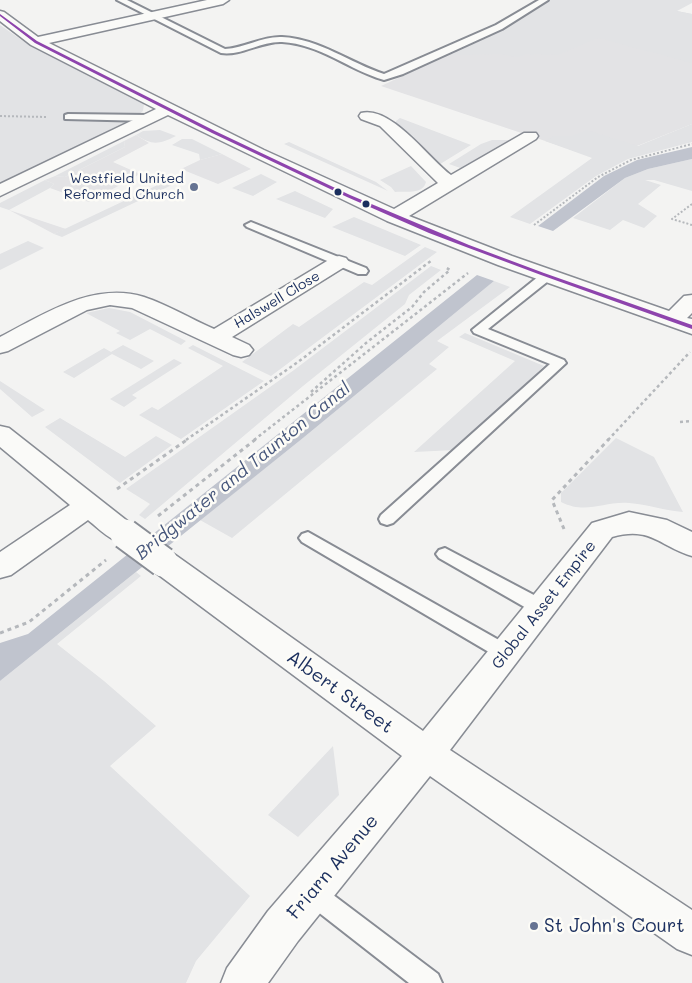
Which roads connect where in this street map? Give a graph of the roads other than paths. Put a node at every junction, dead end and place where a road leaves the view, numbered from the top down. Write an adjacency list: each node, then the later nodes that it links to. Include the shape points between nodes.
1 (121, 0): 5 (lane)
2 (223, 0): 5 (street)
3 (544, 0): 5 (lane, via 498,27 400,72 384,76 311,46 290,41 267,40 236,51 224,51)
4 (0, 15): 6 (street)
5 (153, 16): 6 (street)
6 (36, 42): 7 (street)
7 (168, 109): 10 (street); 14 (street)
8 (367, 116): 12 (street, via 386,124)
9 (68, 117): 10 (lane)
10 (149, 118): 13 (street)
11 (530, 136): 12 (street)
12 (451, 184): 14 (street)
13 (0, 191)
14 (394, 217): 18 (street, via 463,250)
15 (251, 225): 16 (lane)
16 (339, 262): 17 (lane); 22 (street, Halswell Close)
17 (362, 271)
18 (548, 275): 20 (street); 27 (lane, via 478,330 559,364)
19 (692, 301): 20 (street)
20 (672, 320): 21 (street)
21 (692, 327)
22 (215, 338): 23 (street, Halswell Close, via 137,302 110,299 80,305); 24 (street, Halswell Close)
23 (0, 346)
24 (241, 350)
25 (0, 434): 26 (street, Albert Street)
26 (90, 507): 31 (street); 34 (street, Albert Street, bridge, via 118,544 163,562)
27 (387, 520)
28 (308, 538): 33 (lane)
29 (692, 545): 32 (street, Global Asset Empire, via 657,527 629,522 602,530)
30 (446, 554): 32 (lane)
31 (0, 567)
32 (542, 608): 33 (street, Global Asset Empire)
33 (506, 653): 34 (street, Global Asset Empire)
34 (426, 754): 35 (street, Friarn Avenue); 36 (street, Albert Street)
35 (312, 893): 37 (street, Friarn Avenue); 38 (lane)
36 (692, 934)
37 (242, 983)
38 (430, 983)

